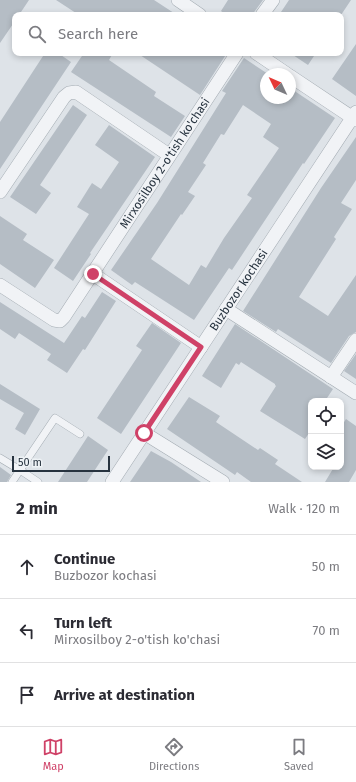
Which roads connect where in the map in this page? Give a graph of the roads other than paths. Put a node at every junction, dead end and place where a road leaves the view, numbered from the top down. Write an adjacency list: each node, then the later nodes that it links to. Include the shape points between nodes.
1 (178, 0): 3 (street)
2 (273, 0): 4 (street)
3 (196, 12)
4 (264, 12)
5 (235, 56): 10 (street, Mirxosilboy 2-o'tish ko'chasi)
6 (260, 56): 7 (street)
7 (278, 68)
8 (296, 80): 9 (street)
9 (355, 117): 14 (street, Buzbozor kochasi)
10 (169, 155): 11 (street, via 76,92 69,93); 12 (street, Mirxosilboy 2-o'tish ko'chasi)
11 (0, 192)
12 (93, 274): 13 (street, Mirxosilboy 2-o'tish ko'chasi, via 60,321 54,320); 16 (street)
13 (0, 285)
14 (226, 310): 16 (street, Buzbozor kochasi); 17 (street)
15 (356, 340): 17 (street)
16 (201, 347): 19 (street, Buzbozor kochasi)
17 (331, 377): 18 (street)
18 (356, 393)
19 (144, 433): 25 (street, Buzbozor kochasi); 26 (street)
20 (80, 434): 22 (lane, via 55,418)
21 (0, 458): 22 (lane)
22 (20, 470): 23 (lane); 24 (lane)
23 (12, 482)
24 (38, 482)
25 (112, 482)
26 (223, 482)

